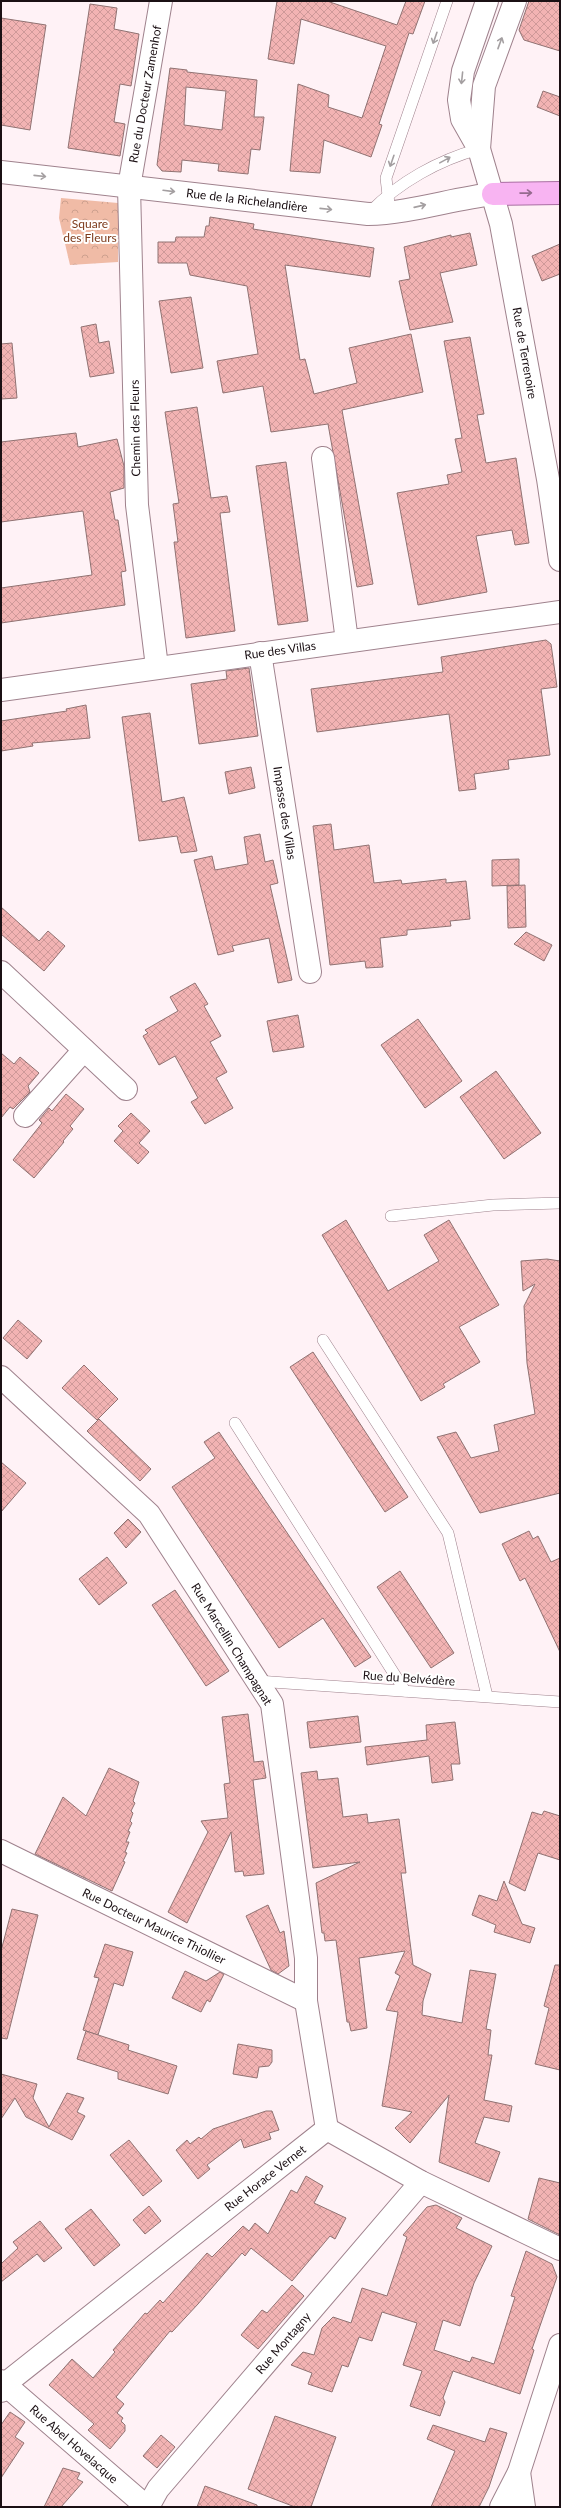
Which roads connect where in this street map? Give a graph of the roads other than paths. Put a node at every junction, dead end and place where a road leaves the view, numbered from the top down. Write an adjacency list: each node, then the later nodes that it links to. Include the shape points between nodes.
1 (161, 1): 7 (street, Rue du Docteur Zamenhof)
2 (447, 1): 10 (lane, one-way to 10, via 386,178)
3 (487, 1): 5 (street, Rue de Terrenoire, one-way to 5, via 462,71 460,100 462,119)
4 (515, 1): 5 (street, Rue de Terrenoire, one-way to 4, via 484,86)
5 (479, 149): 9 (street, Rue de Terrenoire); 10 (lane, one-way to 5, via 454,156)
6 (1, 172): 7 (street, Rue de la Richelandière, one-way to 7)
7 (129, 187): 10 (street, Rue de la Richelandière, one-way to 10, via 368,214); 16 (street, Chemin des Fleurs, via 137,505)
8 (560, 193): 9 (highway, one-way to 8)
9 (493, 194): 10 (street, Rue de la Richelandière, one-way to 9, via 445,201); 12 (street, Rue de Terrenoire, via 501,224 548,479)
10 (389, 203)
11 (323, 458): 14 (street)
12 (560, 560)
13 (560, 612): 14 (street, Rue des Villas)
14 (347, 641): 15 (street, Rue des Villas)
15 (260, 653): 16 (street, Rue des Villas); 19 (street, Impasse des Villas)
16 (157, 668): 17 (street, Rue des Villas)
17 (1, 690)
18 (1, 972): 20 (street)
19 (310, 972)
20 (84, 1050): 21 (street); 22 (street)
21 (126, 1089)
22 (25, 1116)
23 (560, 1203): 24 (lane, via 493,1205)
24 (391, 1216)
25 (323, 1340): 30 (lane, via 448,1534)
26 (1, 1377): 28 (street, Rue Marcellin Champagnat, via 149,1514)
27 (235, 1422): 29 (lane)
28 (257, 1681): 29 (lane, Rue du Belvédère); 33 (street, Rue Marcellin Champagnat, via 272,1704 306,1958)
29 (405, 1691): 30 (lane, Rue du Belvédère)
30 (487, 1696): 31 (lane, Rue du Belvédère)
31 (560, 1702)
32 (1, 1851): 33 (street, Rue Docteur Maurice Thiollier)
33 (306, 2001): 34 (street, Rue Marcellin Champagnat)
34 (327, 2130): 35 (street); 38 (street, Rue Horace Vernet)
35 (421, 2182): 36 (street); 40 (street, Rue Montagny, via 158,2489)
36 (560, 2249)
37 (560, 2345): 39 (street)
38 (2, 2385): 40 (street, Rue Abel Hovelacque)
39 (519, 2472): 41 (street); 42 (street)
40 (147, 2507)
41 (501, 2507)
42 (524, 2507)

